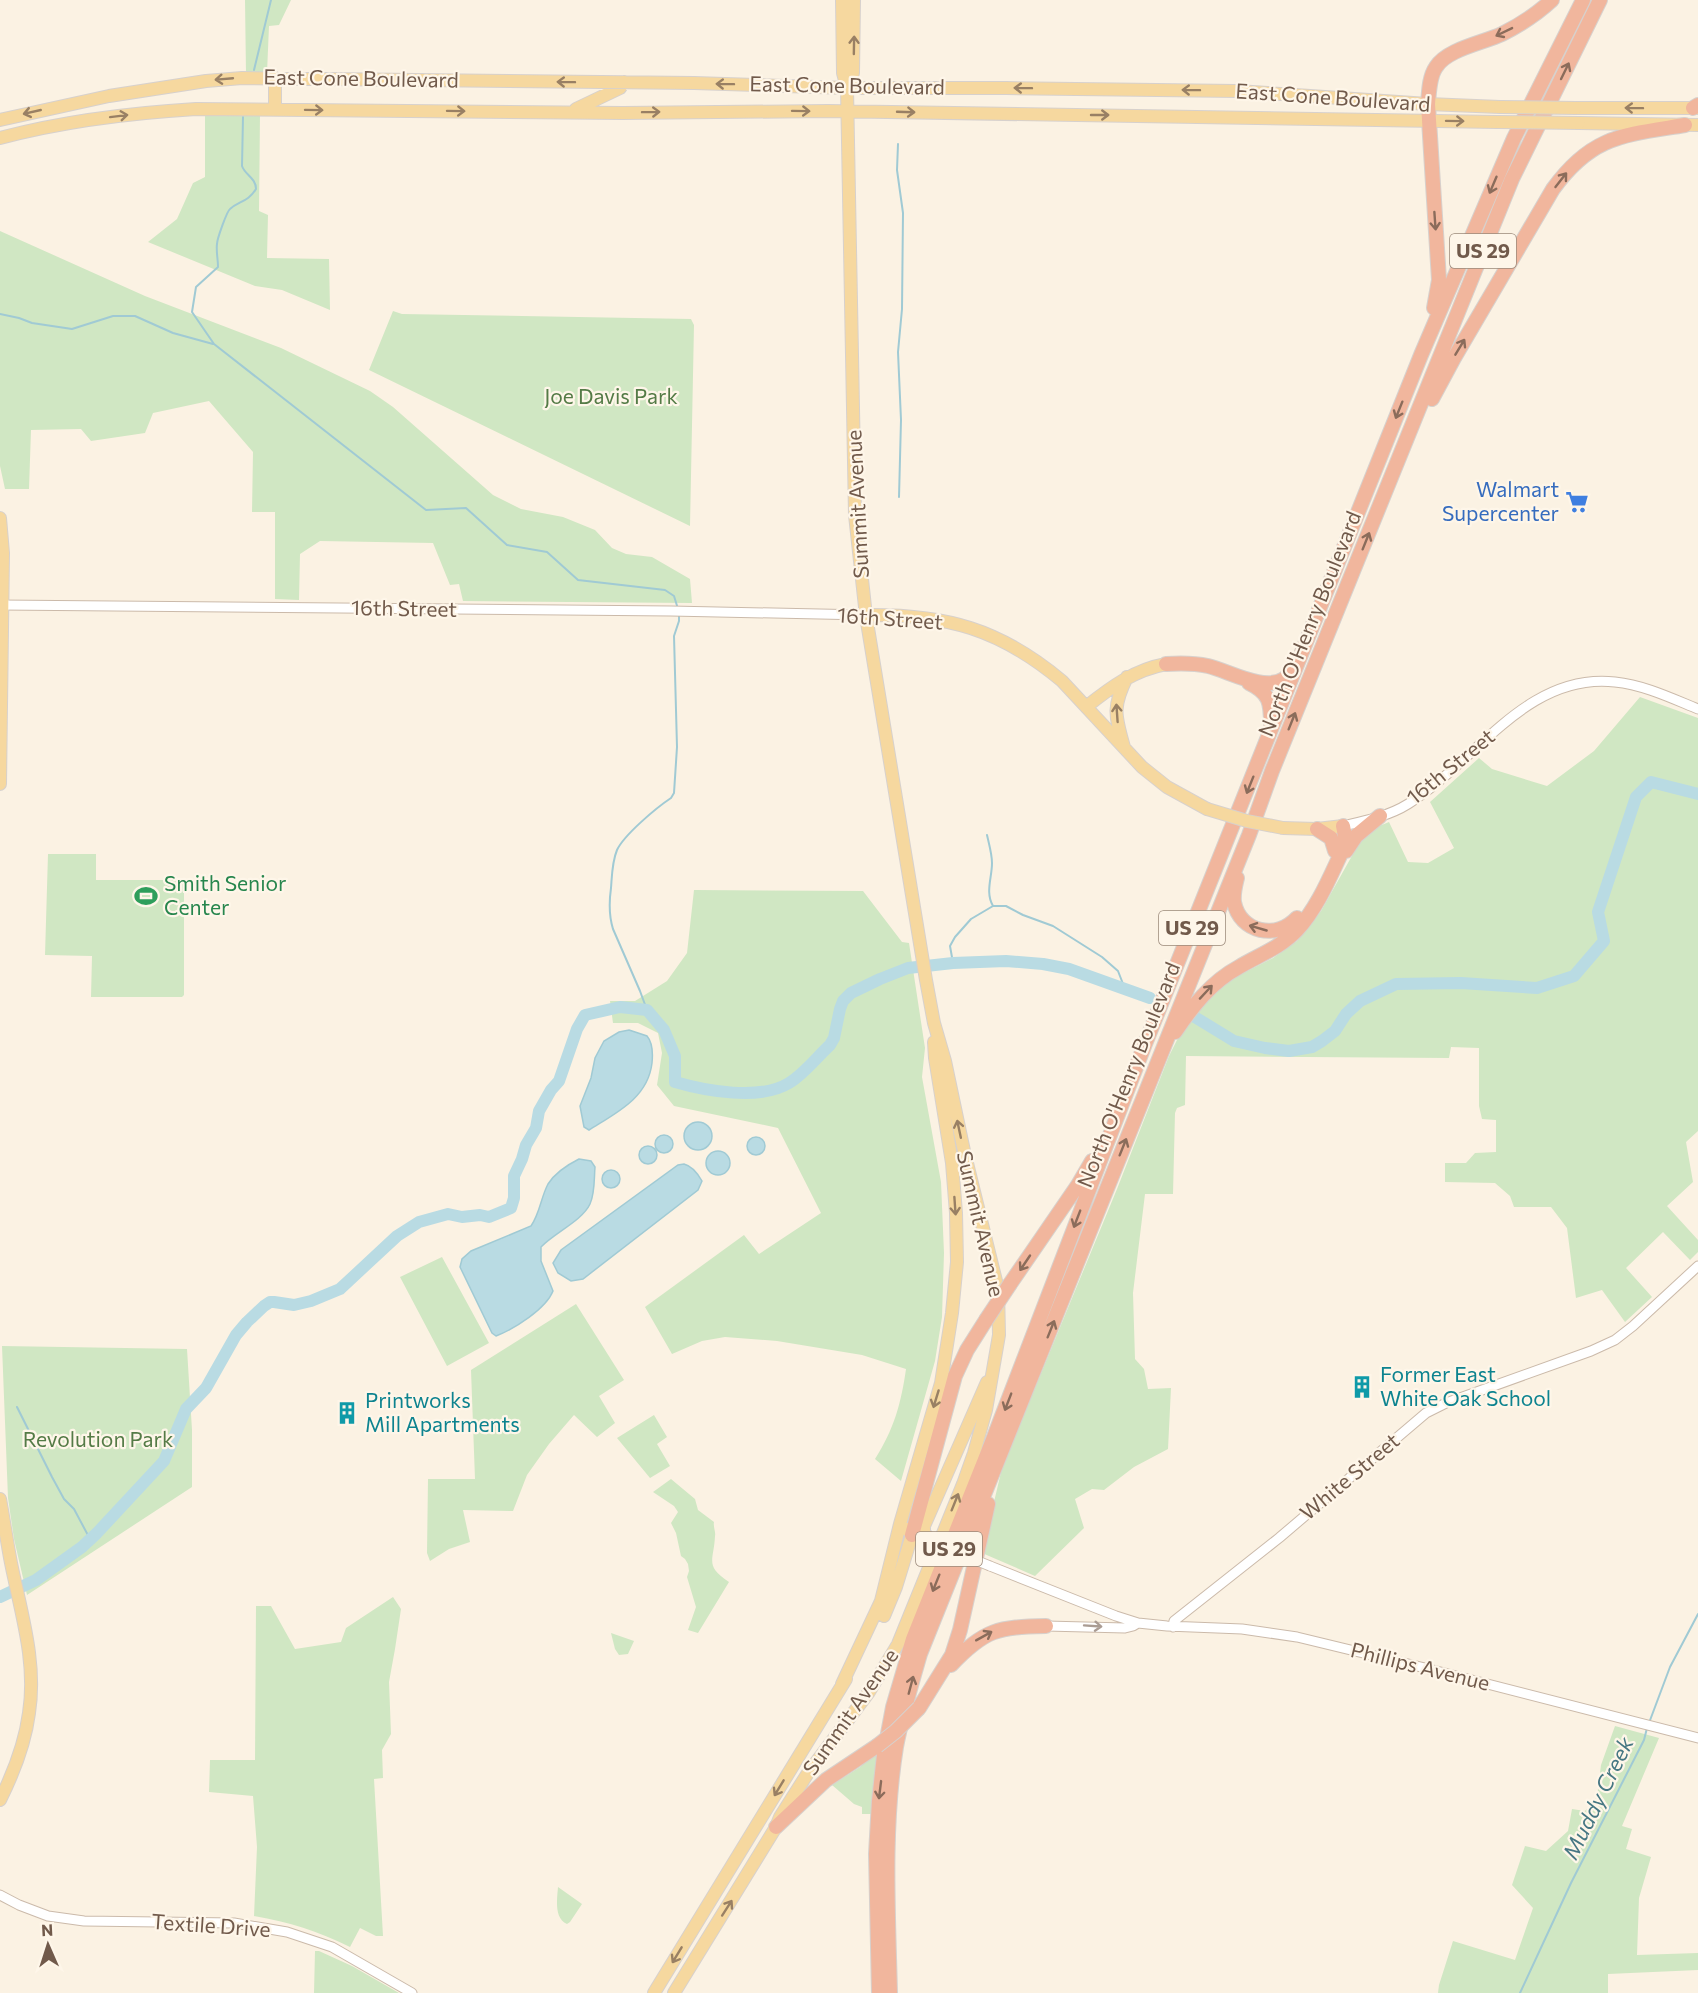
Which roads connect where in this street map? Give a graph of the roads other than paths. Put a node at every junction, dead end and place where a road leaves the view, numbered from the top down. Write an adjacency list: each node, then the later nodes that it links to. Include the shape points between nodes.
1 (842, 0): 8 (main road, Summit Avenue, via 843,73)
2 (854, 0): 8 (main road, Summit Avenue, one-way to 2, via 853,73)
3 (1552, 0): 9 (highway, one-way to 9, via 1502,34 1445,57 1435,68)
4 (1583, 0): 18 (highway, North O'Henry Boulevard / US 29, one-way to 18, via 1514,138)
5 (1602, 0): 19 (highway, North O'Henry Boulevard / US 29, one-way to 5, via 1512,178)
6 (274, 78): 7 (main road, East Cone Boulevard, one-way to 6); 11 (main road); 14 (main road, East Cone Boulevard, one-way to 14, via 226,79 120,94)
7 (624, 82): 8 (main road, East Cone Boulevard, one-way to 7); 13 (main road, via 620,88)
8 (847, 88): 9 (main road, East Cone Boulevard, one-way to 8, via 1237,91); 12 (main road, Summit Avenue)
9 (1428, 104): 10 (main road, East Cone Boulevard, one-way to 9, bridge); 15 (highway)
10 (1696, 107)
11 (275, 109): 13 (main road, East Cone Boulevard, one-way to 13); 17 (main road, East Cone Boulevard, one-way to 11, via 136,113)
12 (847, 111): 13 (main road, East Cone Boulevard, one-way to 12); 15 (main road, East Cone Boulevard, one-way to 15); 22 (main road, Summit Avenue, via 855,515)
13 (566, 112)
14 (0, 120)
15 (1429, 120): 16 (main road, East Cone Boulevard, one-way to 16, bridge); 18 (highway, one-way to 18, via 1439,280)
16 (1691, 125): 19 (highway, one-way to 16, via 1454,358 1564,175 1603,143)
17 (0, 138)
18 (1421, 356): 24 (highway, North O'Henry Boulevard / US 29, one-way to 24)
19 (1394, 472): 35 (highway, North O'Henry Boulevard / US 29, one-way to 19)
20 (0, 518): 21 (main road)
21 (1, 605): 22 (street, 16th Street); 31 (main road)
22 (866, 615): 27 (main road, 16th Street, via 927,617 993,635 1048,669); 37 (main road, Summit Avenue)
23 (1166, 664): 25 (highway, via 1193,664); 26 (main road)
24 (1298, 665): 25 (highway, via 1274,683); 29 (highway, North O'Henry Boulevard / US 29)
25 (1228, 673): 29 (highway, via 1260,688 1268,698)
26 (1127, 677): 27 (main road); 30 (main road, one-way to 26, via 1116,704)
27 (1086, 707): 30 (main road, 16th Street)
28 (1698, 708): 32 (street, 16th Street, via 1638,685 1613,681 1559,688 1509,719 1407,805)
29 (1272, 731): 39 (highway, North O'Henry Boulevard / US 29, one-way to 39)
30 (1126, 751): 34 (main road, 16th Street, bridge, via 1153,777 1207,809 1283,828)
31 (0, 784)
32 (1380, 816): 33 (street, 16th Street); 36 (highway)
33 (1343, 826): 34 (main road, 16th Street); 36 (highway)
34 (1317, 829): 36 (highway, via 1331,838)
35 (1248, 835): 36 (highway, one-way to 35, via 1297,919 1275,932 1264,931 1248,925 1234,904); 38 (highway, North O'Henry Boulevard / US 29)
36 (1336, 856): 38 (highway, one-way to 36, via 1215,982 1279,946 1297,930 1313,910)
37 (934, 1023): 41 (main road, Summit Avenue, one-way to 37, via 998,1289); 42 (main road, Summit Avenue, one-way to 42, via 935,1058 952,1163 957,1262 941,1383)
38 (1159, 1055): 43 (highway, North O'Henry Boulevard / US 29, one-way to 38)
39 (1113, 1125): 45 (highway, one-way to 45, bridge, via 1078,1185 967,1350 956,1376); 61 (highway, North O'Henry Boulevard / US 29, one-way to 61, via 913,1638 893,1707 879,1801 876,1854)
40 (1698, 1266): 49 (street, White Street, via 1615,1340 1426,1413 1174,1621)
41 (996, 1353): 46 (main road, via 924,1526); 54 (main road, Summit Avenue, one-way to 41, via 808,1773 869,1692 898,1644 974,1453)
42 (923, 1445): 45 (main road, Summit Avenue, via 923,1461 907,1526); 51 (main road, Summit Avenue, via 881,1601)
43 (998, 1461): 50 (highway, via 960,1630); 62 (highway, North O'Henry Boulevard / US 29, one-way to 43, via 887,1853 896,1748 920,1654)
44 (0, 1499): 53 (main road, via 27,1635 31,1678 30,1712 16,1765)
45 (912, 1535): 46 (street, Phillips Avenue); 51 (main road, Summit Avenue, via 882,1621)
46 (931, 1542): 47 (street, Phillips Avenue, bridge)
47 (1138, 1623): 48 (street, Phillips Avenue, one-way to 47, via 1125,1628); 49 (street, Phillips Avenue)
48 (1046, 1626): 50 (highway, one-way to 48, via 985,1635 1005,1628)
49 (1173, 1626): 52 (street, Phillips Avenue, via 1242,1629 1297,1637)
50 (941, 1675): 54 (highway, bridge, via 919,1708 896,1731 826,1780)
51 (842, 1684): 55 (main road, Summit Avenue, one-way to 55)
52 (1698, 1738)
53 (0, 1800)
54 (776, 1827): 56 (main road, Summit Avenue)
55 (753, 1832): 56 (main road); 59 (main road, Summit Avenue, one-way to 59)
56 (767, 1841): 60 (main road, Summit Avenue, one-way to 56)
57 (0, 1895): 58 (street, Textile Drive, via 48,1916 84,1921 234,1923 287,1932 332,1947)
58 (412, 1993)
59 (654, 1993)
60 (674, 1993)
61 (879, 1993)
62 (890, 1993)

